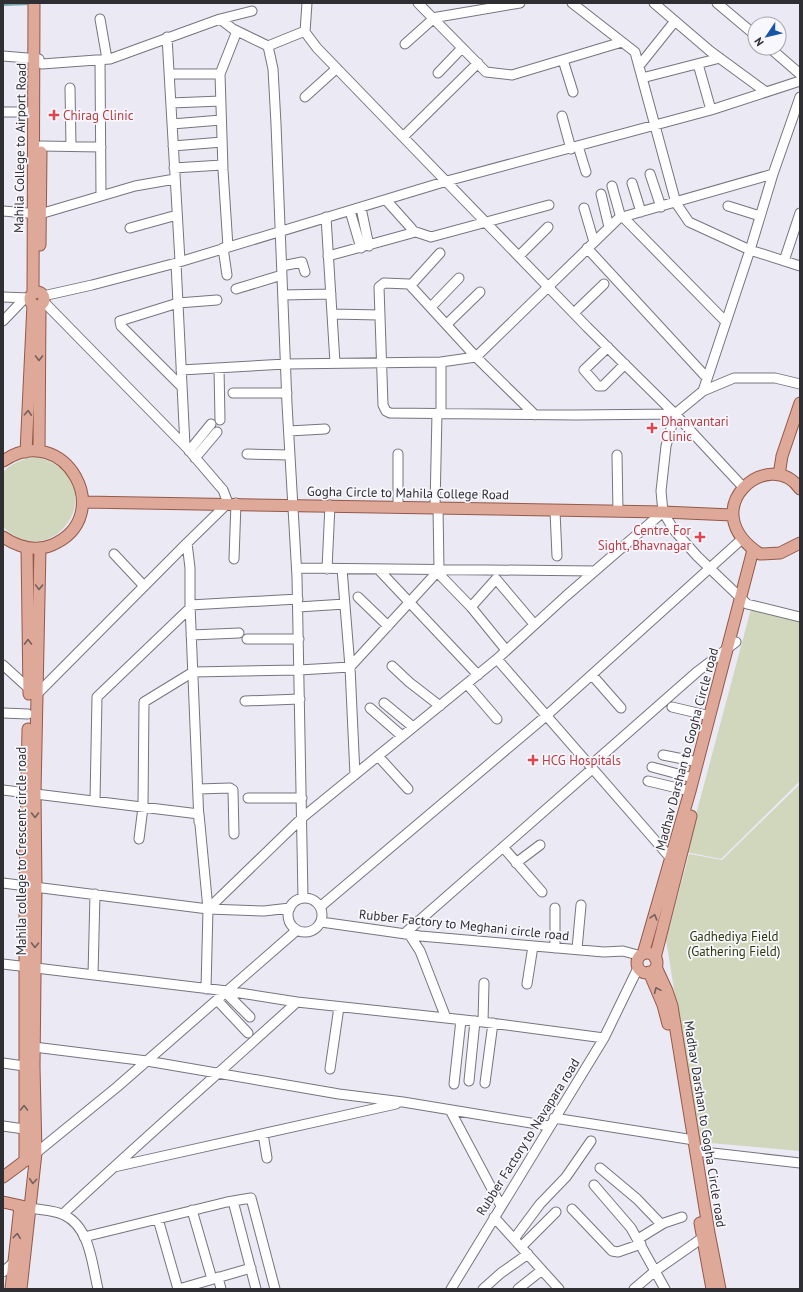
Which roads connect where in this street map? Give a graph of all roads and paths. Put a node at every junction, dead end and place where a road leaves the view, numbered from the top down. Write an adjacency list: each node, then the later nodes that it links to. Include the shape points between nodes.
1 (34, 3): 14 (main road, Mahila College to Airport Road)
2 (41, 3): 14 (main road, Mahila College to Airport Road)
3 (307, 3): 17 (street)
4 (418, 3): 11 (street)
5 (520, 3): 11 (street)
6 (572, 3): 19 (street)
7 (654, 3): 13 (street)
8 (717, 3): 15 (street)
9 (252, 12): 10 (street)
10 (220, 18): 16 (street); 18 (street)
11 (432, 18): 20 (street); 22 (street)
12 (100, 19): 26 (street)
13 (676, 21): 25 (street); 31 (street)
14 (38, 29): 27 (main road, Mahila College to Airport Road)
15 (747, 29)
16 (237, 31): 21 (street); 35 (street)
17 (305, 31): 21 (street); 32 (street)
18 (167, 37): 26 (street); 34 (street)
19 (622, 42): 28 (street); 31 (street, via 635,52)
20 (405, 44)
21 (268, 46): 91 (street, via 273,69)
22 (462, 48): 29 (street); 33 (street)
23 (3, 56): 27 (street)
24 (779, 56): 36 (street)
25 (720, 58): 30 (street); 41 (street)
26 (103, 59): 27 (street); 58 (street)
27 (40, 60): 48 (main road, Mahila College to Airport Road); 55 (main road, Mahila College to Airport Road)
28 (563, 60): 29 (street, via 512,75 486,72); 40 (street)
29 (478, 63): 53 (street)
30 (698, 64): 37 (street); 46 (street)
31 (639, 66): 37 (street)
32 (336, 69): 42 (street); 53 (street)
33 (438, 73)
34 (169, 74): 35 (street); 45 (street)
35 (220, 74): 44 (street)
36 (800, 74)
37 (642, 78): 52 (street)
38 (800, 81): 41 (street)
39 (70, 88): 56 (street)
40 (573, 92)
41 (766, 92): 46 (street)
42 (305, 97)
43 (800, 97): 64 (street)
44 (221, 102): 45 (street); 50 (street)
45 (171, 103): 51 (street)
46 (711, 110): 52 (street)
47 (3, 112): 48 (street)
48 (34, 112): 81 (main road, Mahila College to Airport Road)
49 (562, 116): 59 (street)
50 (222, 120): 51 (street); 54 (street)
51 (172, 124): 57 (street)
52 (654, 124): 59 (street); 72 (street)
53 (403, 137): 66 (street)
54 (222, 142): 57 (street); 60 (street)
55 (41, 146): 56 (street); 81 (main road, Mahila College to Airport Road)
56 (71, 146): 58 (street)
57 (173, 146): 61 (street)
58 (101, 147): 70 (street)
59 (575, 147): 62 (street); 66 (street)
60 (222, 165): 61 (street); 94 (street)
61 (174, 168): 65 (street)
62 (586, 172)
63 (650, 174): 75 (street)
64 (773, 174): 72 (street); 84 (street)
65 (175, 179): 70 (street, via 135,186); 83 (street)
66 (447, 182): 71 (street); 87 (street)
67 (632, 183): 80 (street)
68 (612, 186): 86 (street)
69 (600, 194): 89 (street)
70 (101, 196): 81 (street)
71 (386, 200): 76 (street); 92 (street)
72 (676, 203): 75 (street); 96 (street, via 689,222)
73 (549, 205): 87 (street)
74 (728, 206): 84 (street)
75 (661, 207): 80 (street)
76 (361, 208): 79 (street); 95 (street)
77 (584, 208): 93 (street)
78 (3, 210): 81 (street)
79 (350, 210): 85 (street); 95 (street)
80 (641, 212): 86 (street)
81 (36, 213): 115 (main road, Mahila College to Airport Road)
82 (800, 213): 100 (street)
83 (177, 215): 90 (street); 101 (street)
84 (760, 216): 96 (street)
85 (326, 217): 91 (street); 98 (street)
86 (622, 217): 89 (street); 123 (street)
87 (486, 222): 92 (street, via 431,237); 99 (street)
88 (548, 227): 99 (street)
89 (609, 227): 93 (street)
90 (130, 228)
91 (280, 230): 94 (street); 103 (street)
92 (413, 231): 95 (street, via 410,235)
93 (591, 245): 109 (street); 134 (street)
94 (225, 247): 101 (street); 105 (street)
95 (365, 247): 98 (street)
96 (750, 250): 100 (street); 123 (street)
97 (440, 253): 108 (street)
98 (328, 256): 112 (street)
99 (519, 256): 109 (street)
100 (784, 261): 102 (street)
101 (178, 262): 115 (street); 117 (street)
102 (800, 266)
103 (282, 270): 104 (street, via 302,262); 110 (street); 113 (street)
104 (305, 272)
105 (227, 275)
106 (459, 278): 118 (street)
107 (604, 284): 119 (street)
108 (411, 285): 118 (street); 121 (street, via 406,282 381,284 378,291)
109 (548, 286): 119 (street); 126 (street)
110 (236, 289)
111 (480, 292): 124 (street)
112 (331, 294): 113 (street); 120 (street)
113 (283, 295): 130 (street)
114 (3, 296): 115 (street)
115 (36, 298): 122 (street); 148 (main road, Mahila College to Airport Road, one-way to 148); 149 (main road, Mahila College to Airport Road, one-way to 115); 150 (street)
116 (217, 300): 117 (street)
117 (178, 303): 133 (street); 136 (street, via 121,320 120,323)
118 (431, 307): 124 (street)
119 (574, 313): 125 (street)
120 (332, 314): 121 (street); 128 (street)
121 (379, 315): 129 (street)
122 (3, 321)
123 (725, 321): 134 (street)
124 (447, 324): 126 (street)
125 (608, 347): 131 (street); 131 (street, via 584,370 598,386 604,386)
126 (476, 357): 127 (street); 143 (street)
127 (441, 362): 129 (street); 141 (street)
128 (335, 363): 129 (street); 130 (street)
129 (381, 363): 141 (street, via 383,405 386,411)
130 (286, 364): 132 (street); 139 (street)
131 (625, 364): 142 (street)
132 (219, 368): 133 (street); 144 (street)
133 (181, 370): 136 (street)
134 (707, 378): 137 (street)
135 (800, 384): 137 (street, via 775,378 734,378)
136 (182, 387): 150 (street)
137 (703, 391): 142 (street)
138 (233, 393): 139 (street)
139 (287, 393): 147 (street)
140 (800, 403): 156 (main road, via 782,456)
141 (439, 413): 143 (street); 164 (street)
142 (675, 414): 143 (street); 157 (street); 167 (street, via 666,446 661,492)
143 (536, 415)
144 (220, 420)
145 (214, 428): 150 (street)
146 (325, 429): 147 (street)
147 (289, 431): 153 (street)
148 (38, 451): 149 (main road); 159 (main road, via 63,460 74,472 81,486)
149 (26, 452): 155 (main road)
150 (190, 452): 160 (street)
151 (247, 454): 153 (street)
152 (398, 454): 163 (street)
153 (290, 455): 161 (street)
154 (618, 455): 166 (street)
155 (3, 461)
156 (779, 475): 157 (main road, via 755,478); 158 (main road)
157 (743, 487): 168 (main road, via 735,500)
158 (800, 489)
159 (83, 502): 160 (main road, Gogha Circle to Mahila College Road); 174 (main road, via 80,517 72,531 60,541)
160 (232, 503): 161 (main road, Gogha Circle to Mahila College Road); 171 (street); 178 (street)
161 (292, 504): 162 (main road, Gogha Circle to Mahila College Road); 180 (street)
162 (330, 505): 163 (main road, Gogha Circle to Mahila College Road); 181 (street)
163 (398, 506): 164 (main road, Gogha Circle to Mahila College Road)
164 (437, 507): 165 (main road, Gogha Circle to Mahila College Road); 184 (street)
165 (555, 511): 166 (main road, Gogha Circle to Mahila College Road); 177 (street)
166 (618, 511): 167 (main road, Gogha Circle to Mahila College Road)
167 (663, 512): 168 (main road, Gogha Circle to Mahila College Road); 179 (street, via 674,530); 185 (street)
168 (732, 515): 170 (main road)
169 (3, 537): 173 (main road, via 14,545)
170 (742, 539): 175 (main road); 179 (street)
171 (187, 543): 186 (street); 192 (street)
172 (800, 544): 175 (main road, via 780,553)
173 (27, 548): 174 (main road); 212 (main road, Mahila college to Crescent circle road, one-way to 173)
174 (40, 548): 212 (main road, Mahila college to Crescent circle road, one-way to 212)
175 (756, 552): 188 (main road, Madhav Darshan to Gogha Circle road)
176 (114, 554): 186 (street)
177 (557, 556)
178 (234, 559)
179 (709, 567): 188 (street); 209 (street)
180 (297, 568): 181 (street); 189 (street)
181 (327, 569): 182 (street)
182 (342, 569): 183 (street); 191 (street)
183 (379, 570): 184 (street); 190 (street)
184 (438, 571): 185 (street); 190 (street); 193 (street)
185 (595, 571): 195 (street)
186 (144, 586): 212 (street)
187 (358, 597): 196 (street)
188 (744, 601): 194 (street); 201 (main road, Madhav Darshan to Gogha Circle road)
189 (298, 603): 191 (street); 192 (street); 200 (street)
190 (409, 603): 196 (street); 210 (street)
191 (345, 604): 205 (street)
192 (190, 607): 198 (street); 242 (street, via 97,697)
193 (471, 607): 195 (street, via 496,579); 202 (street)
194 (800, 617)
195 (534, 624): 202 (street)
196 (388, 626): 205 (street)
197 (239, 633): 198 (street)
198 (191, 635): 208 (street)
199 (247, 639): 200 (street)
200 (299, 639): 207 (street)
201 (732, 645): 223 (main road, Madhav Darshan to Gogha Circle road); 230 (street, via 698,671); 250 (main road, Madhav Darshan to Gogha Circle road)
202 (506, 650): 203 (street)
203 (497, 659): 210 (street); 222 (street)
204 (3, 665): 212 (street)
205 (350, 666): 207 (street); 232 (street)
206 (392, 666): 216 (street)
207 (300, 670): 208 (street); 213 (street)
208 (193, 672): 235 (street); 243 (street, via 144,702)
209 (592, 674): 219 (street); 222 (street)
210 (478, 675): 211 (street)
211 (466, 684): 216 (street); 224 (street)
212 (32, 691): 221 (main road, Mahila college to Crescent circle road); 239 (main road, Mahila college to Crescent circle road)
213 (300, 699): 214 (street); 241 (street)
214 (245, 701)
215 (384, 703): 225 (street)
216 (440, 706): 225 (street)
217 (672, 707): 223 (street)
218 (370, 708): 226 (street)
219 (621, 708)
220 (3, 713): 221 (street)
221 (28, 714): 239 (main road, Mahila college to Crescent circle road)
222 (546, 716): 230 (street); 258 (street)
223 (710, 716): 229 (main road, Madhav Darshan to Gogha Circle road)
224 (497, 719)
225 (413, 727): 226 (street)
226 (402, 736): 228 (street)
227 (663, 755): 229 (street)
228 (378, 756): 232 (street); 236 (street)
229 (698, 762): 233 (main road, Madhav Darshan to Gogha Circle road)
230 (591, 767): 249 (street); 250 (street)
231 (652, 767): 233 (street)
232 (355, 775): 244 (street)
233 (693, 778): 238 (main road, Madhav Darshan to Gogha Circle road)
234 (648, 781): 238 (street)
235 (198, 789): 245 (street); 246 (street, via 233,790)
236 (408, 789)
237 (3, 790): 239 (street)
238 (690, 791): 250 (main road, Madhav Darshan to Gogha Circle road)
239 (30, 793): 242 (street); 253 (main road, Mahila college to Crescent circle road)
240 (248, 798): 241 (street)
241 (302, 798): 244 (street)
242 (95, 801): 243 (street)
243 (143, 807): 245 (street, via 199,814); 247 (street)
244 (303, 817): 256 (street); 261 (street)
245 (199, 822): 261 (street)
246 (234, 834)
247 (139, 839)
248 (540, 844): 251 (street)
249 (503, 847): 251 (street); 266 (street)
250 (675, 862): 271 (main road, Madhav Darshan to Gogha Circle road)
251 (516, 863): 254 (street)
252 (3, 884): 253 (street)
253 (31, 886): 255 (street); 272 (main road, Mahila college to Crescent circle road)
254 (542, 892)
255 (95, 894): 261 (street); 273 (street)
256 (303, 898): 258 (street); 259 (street, via 293,903)
257 (581, 905): 269 (street)
258 (318, 906): 263 (street); 265 (street)
259 (290, 908): 262 (street); 264 (street)
260 (556, 908): 268 (street)
261 (208, 909): 262 (street); 276 (street)
262 (264, 911): 264 (street)
263 (321, 922): 264 (street, via 318,927 308,932); 265 (street, Rubber Factory to Meghani circle road)
264 (292, 924): 277 (street, via 272,951)
265 (346, 926): 266 (street, Rubber Factory to Meghani circle road)
266 (407, 934): 267 (street, Rubber Factory to Meghani circle road); 282 (street, via 423,957)
267 (533, 946): 268 (street, Rubber Factory to Meghani circle road); 275 (street)
268 (555, 948): 269 (street, Rubber Factory to Meghani circle road)
269 (577, 949): 271 (street, Rubber Factory to Meghani circle road, via 604,952)
270 (3, 964): 272 (street)
271 (645, 964): 287 (street, Rubber Factory to Navapara road, via 633,990 625,997); 306 (main road, via 665,1012)
272 (30, 967): 273 (street); 288 (main road, Mahila college to Crescent circle road); 291 (main road, Mahila college to Crescent circle road)
273 (93, 975): 276 (street)
274 (484, 983): 284 (street)
275 (527, 984)
276 (206, 989): 277 (street)
277 (226, 992): 278 (street); 279 (street); 281 (street)
278 (217, 1000): 286 (street); 289 (street)
279 (297, 1002): 280 (street); 293 (street)
280 (339, 1007): 282 (street); 292 (street)
281 (250, 1017)
282 (446, 1018): 283 (street)
283 (461, 1020): 284 (street); 296 (street)
284 (479, 1022): 285 (street); 294 (street)
285 (494, 1023): 287 (street); 295 (street)
286 (248, 1033)
287 (604, 1038): 301 (street, Rubber Factory to Navapara road)
288 (34, 1046): 289 (street); 291 (main road, Mahila college to Crescent circle road)
289 (147, 1061): 293 (street); 307 (street)
290 (3, 1063): 291 (street)
291 (29, 1066): 303 (main road, Mahila college to Crescent circle road)
292 (330, 1069)
293 (219, 1074): 297 (street); 311 (street)
294 (469, 1081)
295 (485, 1083)
296 (454, 1084)
297 (356, 1096): 298 (street); 300 (street)
298 (403, 1102): 299 (street); 300 (street)
299 (450, 1110): 301 (street); 317 (street)
300 (354, 1113): 304 (street)
301 (552, 1122): 306 (street); 317 (street, Rubber Factory to Navapara road)
302 (3, 1126): 303 (street)
303 (29, 1130): 307 (main road, Mahila college to Crescent circle road); 309 (main road, Mahila college to Crescent circle road)
304 (262, 1134): 308 (street); 311 (street)
305 (591, 1141): 329 (street, via 566,1177 534,1212)
306 (692, 1143): 310 (street); 327 (main road)
307 (36, 1153): 309 (main road); 318 (main road, Mahila college to Crescent circle road, one-way to 318)
308 (267, 1158)
309 (24, 1161): 313 (main road)
310 (800, 1164)
311 (112, 1167): 322 (street)
312 (600, 1168): 326 (street, via 637,1199)
313 (3, 1177)
314 (594, 1185): 330 (street, via 625,1219)
315 (233, 1201): 320 (street); 334 (street); 347 (street, via 251,1198)
316 (3, 1202): 318 (main road)
317 (501, 1206): 323 (street, Rubber Factory to Navapara road)
318 (25, 1207): 322 (street); 333 (main road, one-way to 318); 342 (main road)
319 (572, 1209): 330 (street, via 612,1251 618,1252)
320 (192, 1210): 325 (street); 338 (street)
321 (556, 1212): 331 (street)
322 (63, 1214): 328 (street, via 74,1222)
323 (494, 1217): 329 (street); 348 (street, Rubber Factory to Navapara road)
324 (682, 1217): 326 (street)
325 (158, 1218): 328 (street); 344 (street)
326 (661, 1224): 330 (street)
327 (705, 1235): 336 (street); 354 (main road); 355 (main road, Madhav Darshan to Gogha Circle road)
328 (84, 1237): 343 (street)
329 (514, 1239): 331 (street)
330 (640, 1242): 336 (street)
331 (521, 1247): 332 (street)
332 (528, 1254): 335 (street); 349 (street)
333 (14, 1262): 337 (street); 341 (main road)
334 (251, 1268): 338 (street); 346 (street)
335 (542, 1270): 340 (street); 350 (street)
336 (655, 1271): 352 (street); 353 (street)
337 (3, 1272)
338 (215, 1278): 339 (street); 345 (street)
339 (196, 1286): 344 (street)
340 (556, 1286): 351 (street)
341 (11, 1289)
342 (21, 1289)
343 (98, 1289)
344 (179, 1289)
345 (221, 1289)
346 (256, 1289)
347 (275, 1289)
348 (450, 1289)
349 (483, 1289)
350 (518, 1289)
351 (545, 1289)
352 (634, 1289)
353 (665, 1289)
354 (712, 1289)
355 (720, 1289)

